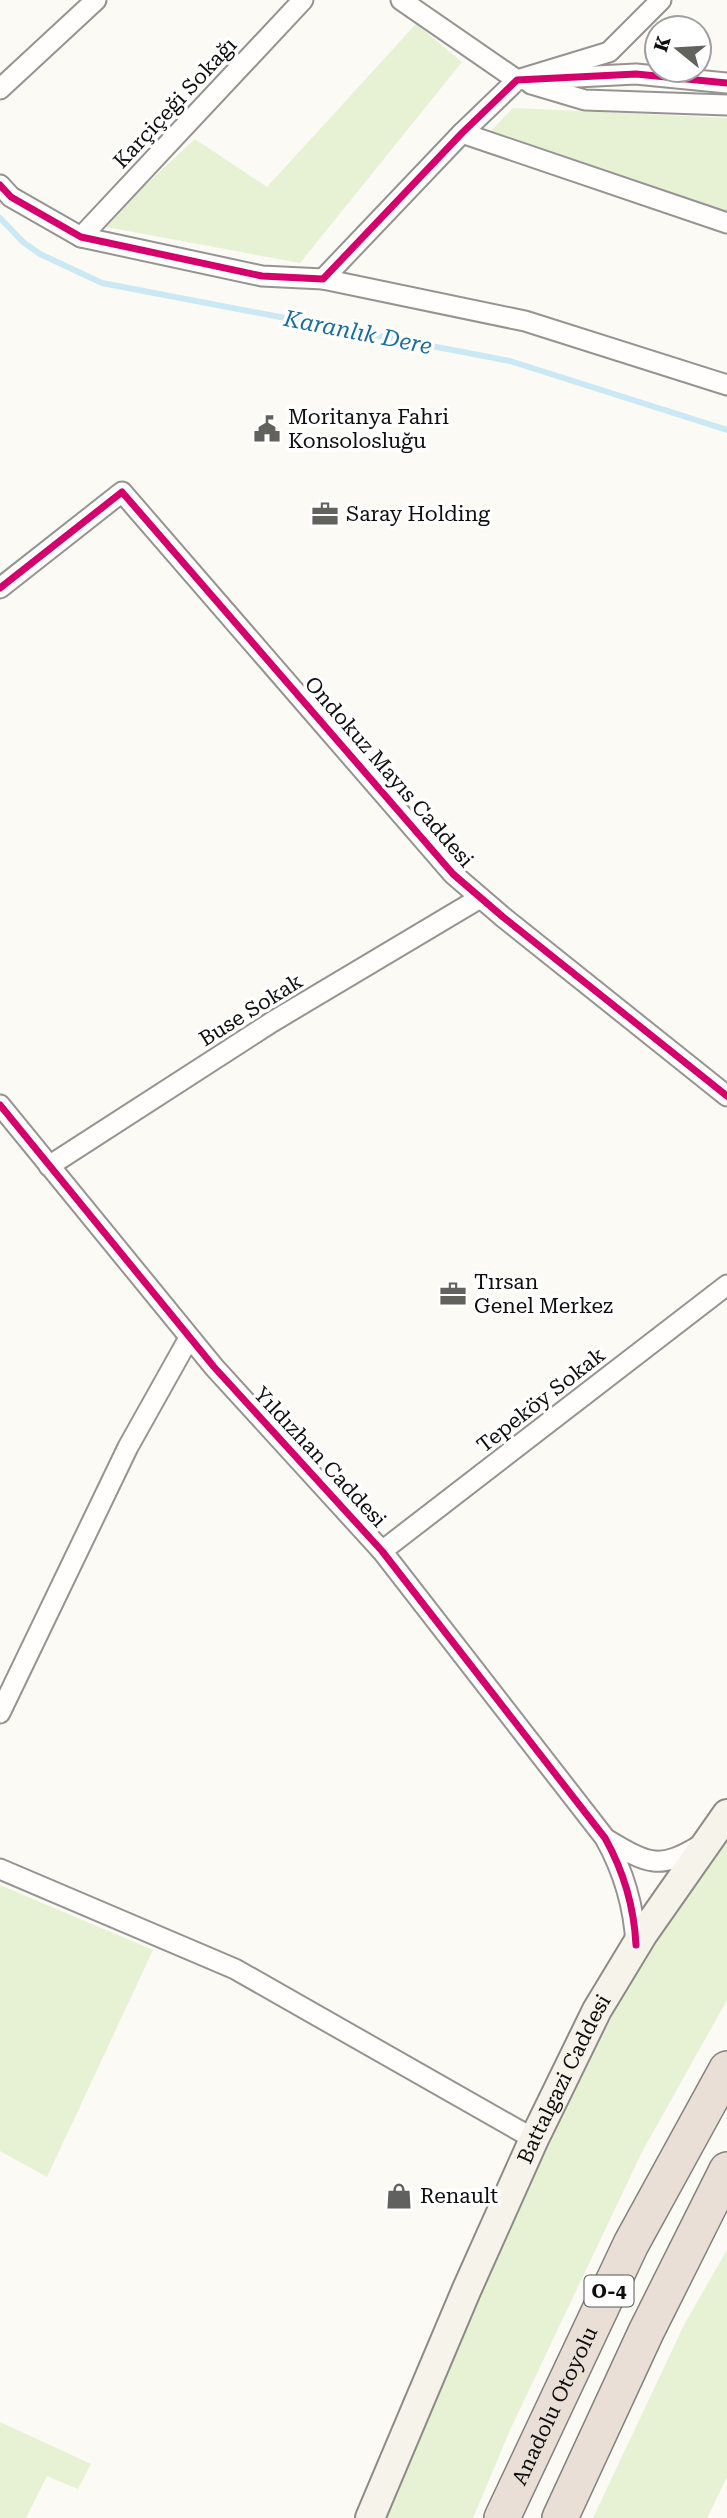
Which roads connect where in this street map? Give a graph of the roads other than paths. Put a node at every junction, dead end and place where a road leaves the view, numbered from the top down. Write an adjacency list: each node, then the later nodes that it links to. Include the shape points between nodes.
1 (96, 0): 7 (street)
2 (303, 0): 12 (street, Karçiçeği Sokağı)
3 (401, 0): 5 (street)
4 (661, 0): 5 (street, via 609,52)
5 (517, 80): 6 (street, via 636,74); 8 (street, via 585,100); 9 (street)
6 (727, 82)
7 (0, 89)
8 (727, 105)
9 (462, 133): 11 (street); 13 (street)
10 (0, 185): 12 (street, via 11,197)
11 (727, 223)
12 (81, 237): 13 (street, via 262,276)
13 (323, 279): 14 (street, via 525,321)
14 (727, 385)
15 (0, 588): 16 (street, Ondokuz Mayıs Caddesi, via 122,492 453,874)
16 (480, 898): 17 (street, Ondokuz Mayıs Caddesi); 19 (street, Buse Sokak, via 272,1022)
17 (727, 1096)
18 (0, 1105): 19 (street, Yıldızhan Caddesi)
19 (49, 1166): 21 (street, Yıldızhan Caddesi)
20 (727, 1285): 22 (street, Tepeköy Sokak)
21 (189, 1338): 22 (street, Yıldızhan Caddesi); 23 (street, via 128,1447)
22 (382, 1551): 25 (street, Yıldızhan Caddesi)
23 (0, 1713)
24 (727, 1814): 26 (main road, Battalgazi Caddesi)
25 (606, 1838): 26 (street, via 649,1862 684,1856); 28 (street, via 631,1899)
26 (708, 1840): 28 (main road, Battalgazi Caddesi)
27 (0, 1869): 30 (street, via 236,1969)
28 (636, 1945): 30 (main road, Battalgazi Caddesi, via 597,2010)
29 (727, 2069): 33 (highway, Anadolu Otoyolu / O-4, via 631,2244)
30 (534, 2139): 32 (main road, Battalgazi Caddesi)
31 (727, 2170): 34 (highway, O-4)
32 (370, 2518)
33 (502, 2518)
34 (560, 2518)

